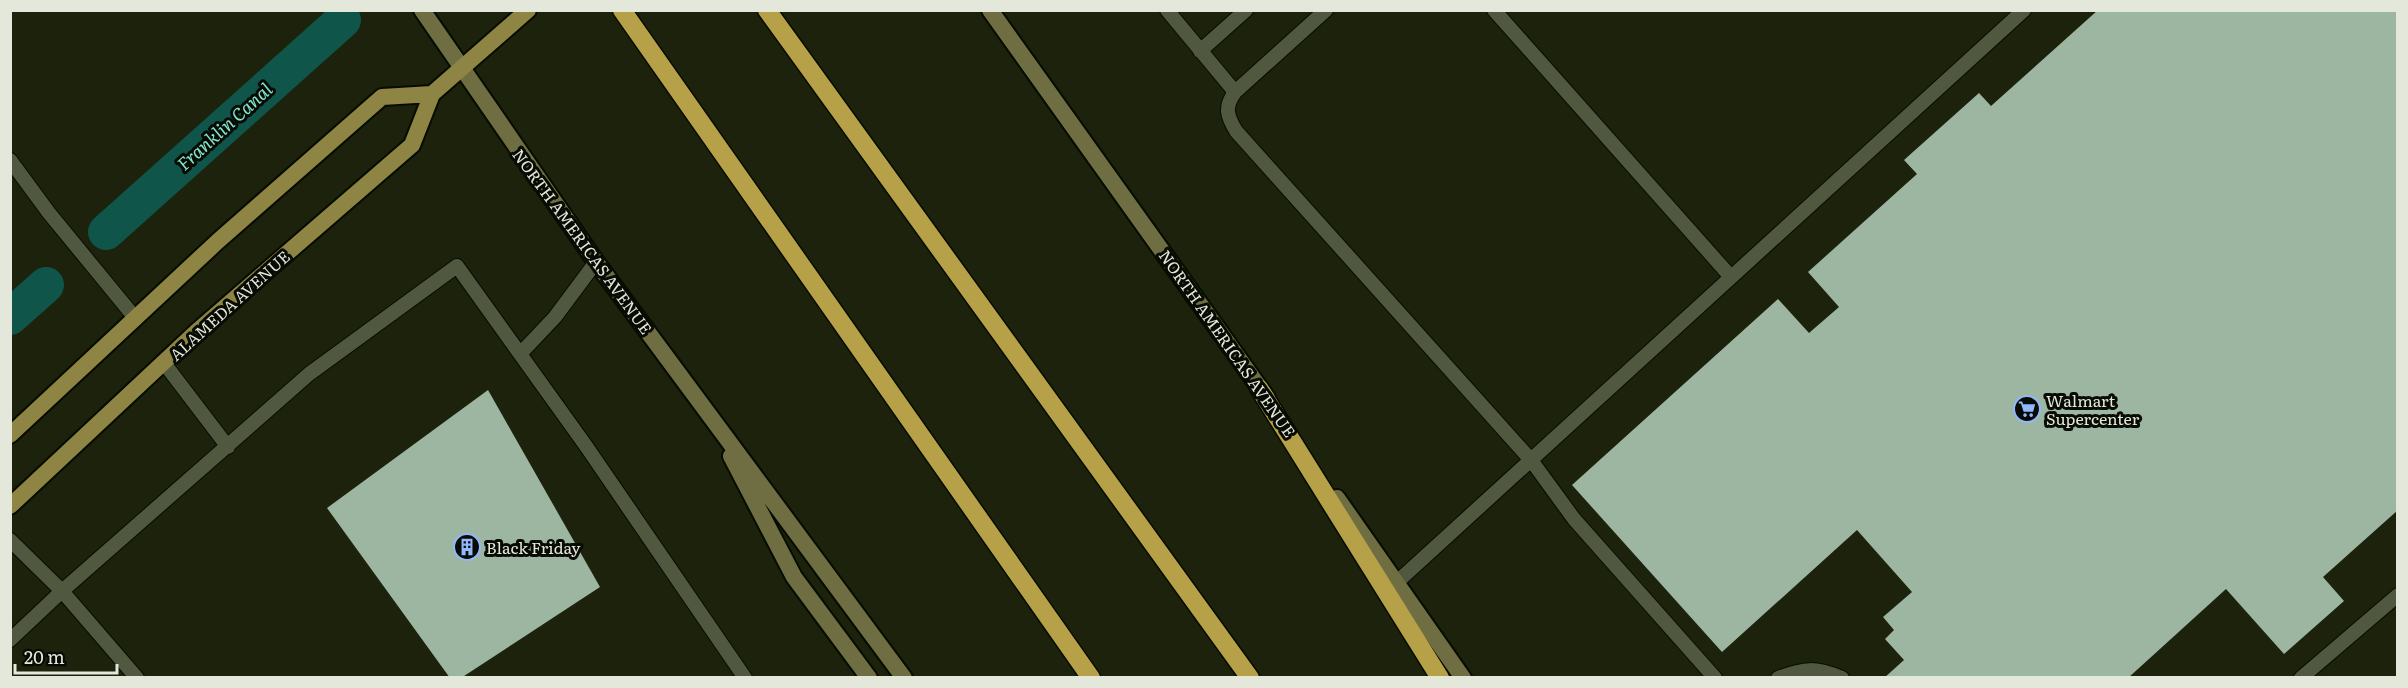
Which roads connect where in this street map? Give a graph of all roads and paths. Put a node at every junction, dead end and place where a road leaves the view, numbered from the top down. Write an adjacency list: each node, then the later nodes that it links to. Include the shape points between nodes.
1 (422, 10): 12 (main road, NORTH AMERICAS AVENUE)
2 (528, 10): 12 (main road)
3 (622, 10): 36 (highway)
4 (767, 10): 37 (highway)
5 (990, 10): 21 (main road, NORTH AMERICAS AVENUE)
6 (1167, 10): 11 (lane)
7 (1246, 10): 11 (lane)
8 (1326, 10): 13 (lane)
9 (1494, 10): 17 (lane)
10 (2024, 10): 17 (lane)
11 (1200, 51): 13 (lane)
12 (462, 71): 14 (main road); 16 (main road, NORTH AMERICAS AVENUE)
13 (1235, 92): 25 (lane, via 1228,103 1228,117 1236,131)
14 (432, 94): 18 (main road, via 382,97); 20 (main road, ALAMEDA AVENUE, via 412,145)
15 (10, 160): 18 (lane)
16 (597, 262): 19 (lane, via 555,317); 22 (main road, NORTH AMERICAS AVENUE)
17 (1731, 278): 25 (lane)
18 (135, 319): 23 (main road)
19 (520, 354): 24 (lane, via 458,266 309,374); 33 (lane)
20 (164, 363): 24 (lane); 26 (main road, ALAMEDA AVENUE)
21 (1259, 388): 28 (main road, NORTH AMERICAS AVENUE); 38 (highway)
22 (707, 409): 34 (main road, NORTH AMERICAS AVENUE, via 794,578); 35 (main road, NORTH AMERICAS AVENUE)
23 (10, 435)
24 (228, 447): 29 (lane)
25 (1531, 460): 28 (lane); 40 (lane, via 1574,519)
26 (10, 506)
27 (10, 540): 29 (lane)
28 (1396, 583): 39 (main road, NORTH AMERICAS AVENUE)
29 (62, 591): 31 (lane); 32 (lane)
30 (2397, 595): 43 (lane)
31 (10, 640)
32 (137, 678)
33 (745, 678)
34 (869, 678)
35 (904, 678)
36 (1092, 678)
37 (1250, 678)
38 (1440, 678)
39 (1463, 678)
40 (1715, 678)
41 (1778, 678): 42 (lane, via 1801,669 1823,670)
42 (1842, 678)
43 (2301, 678)

